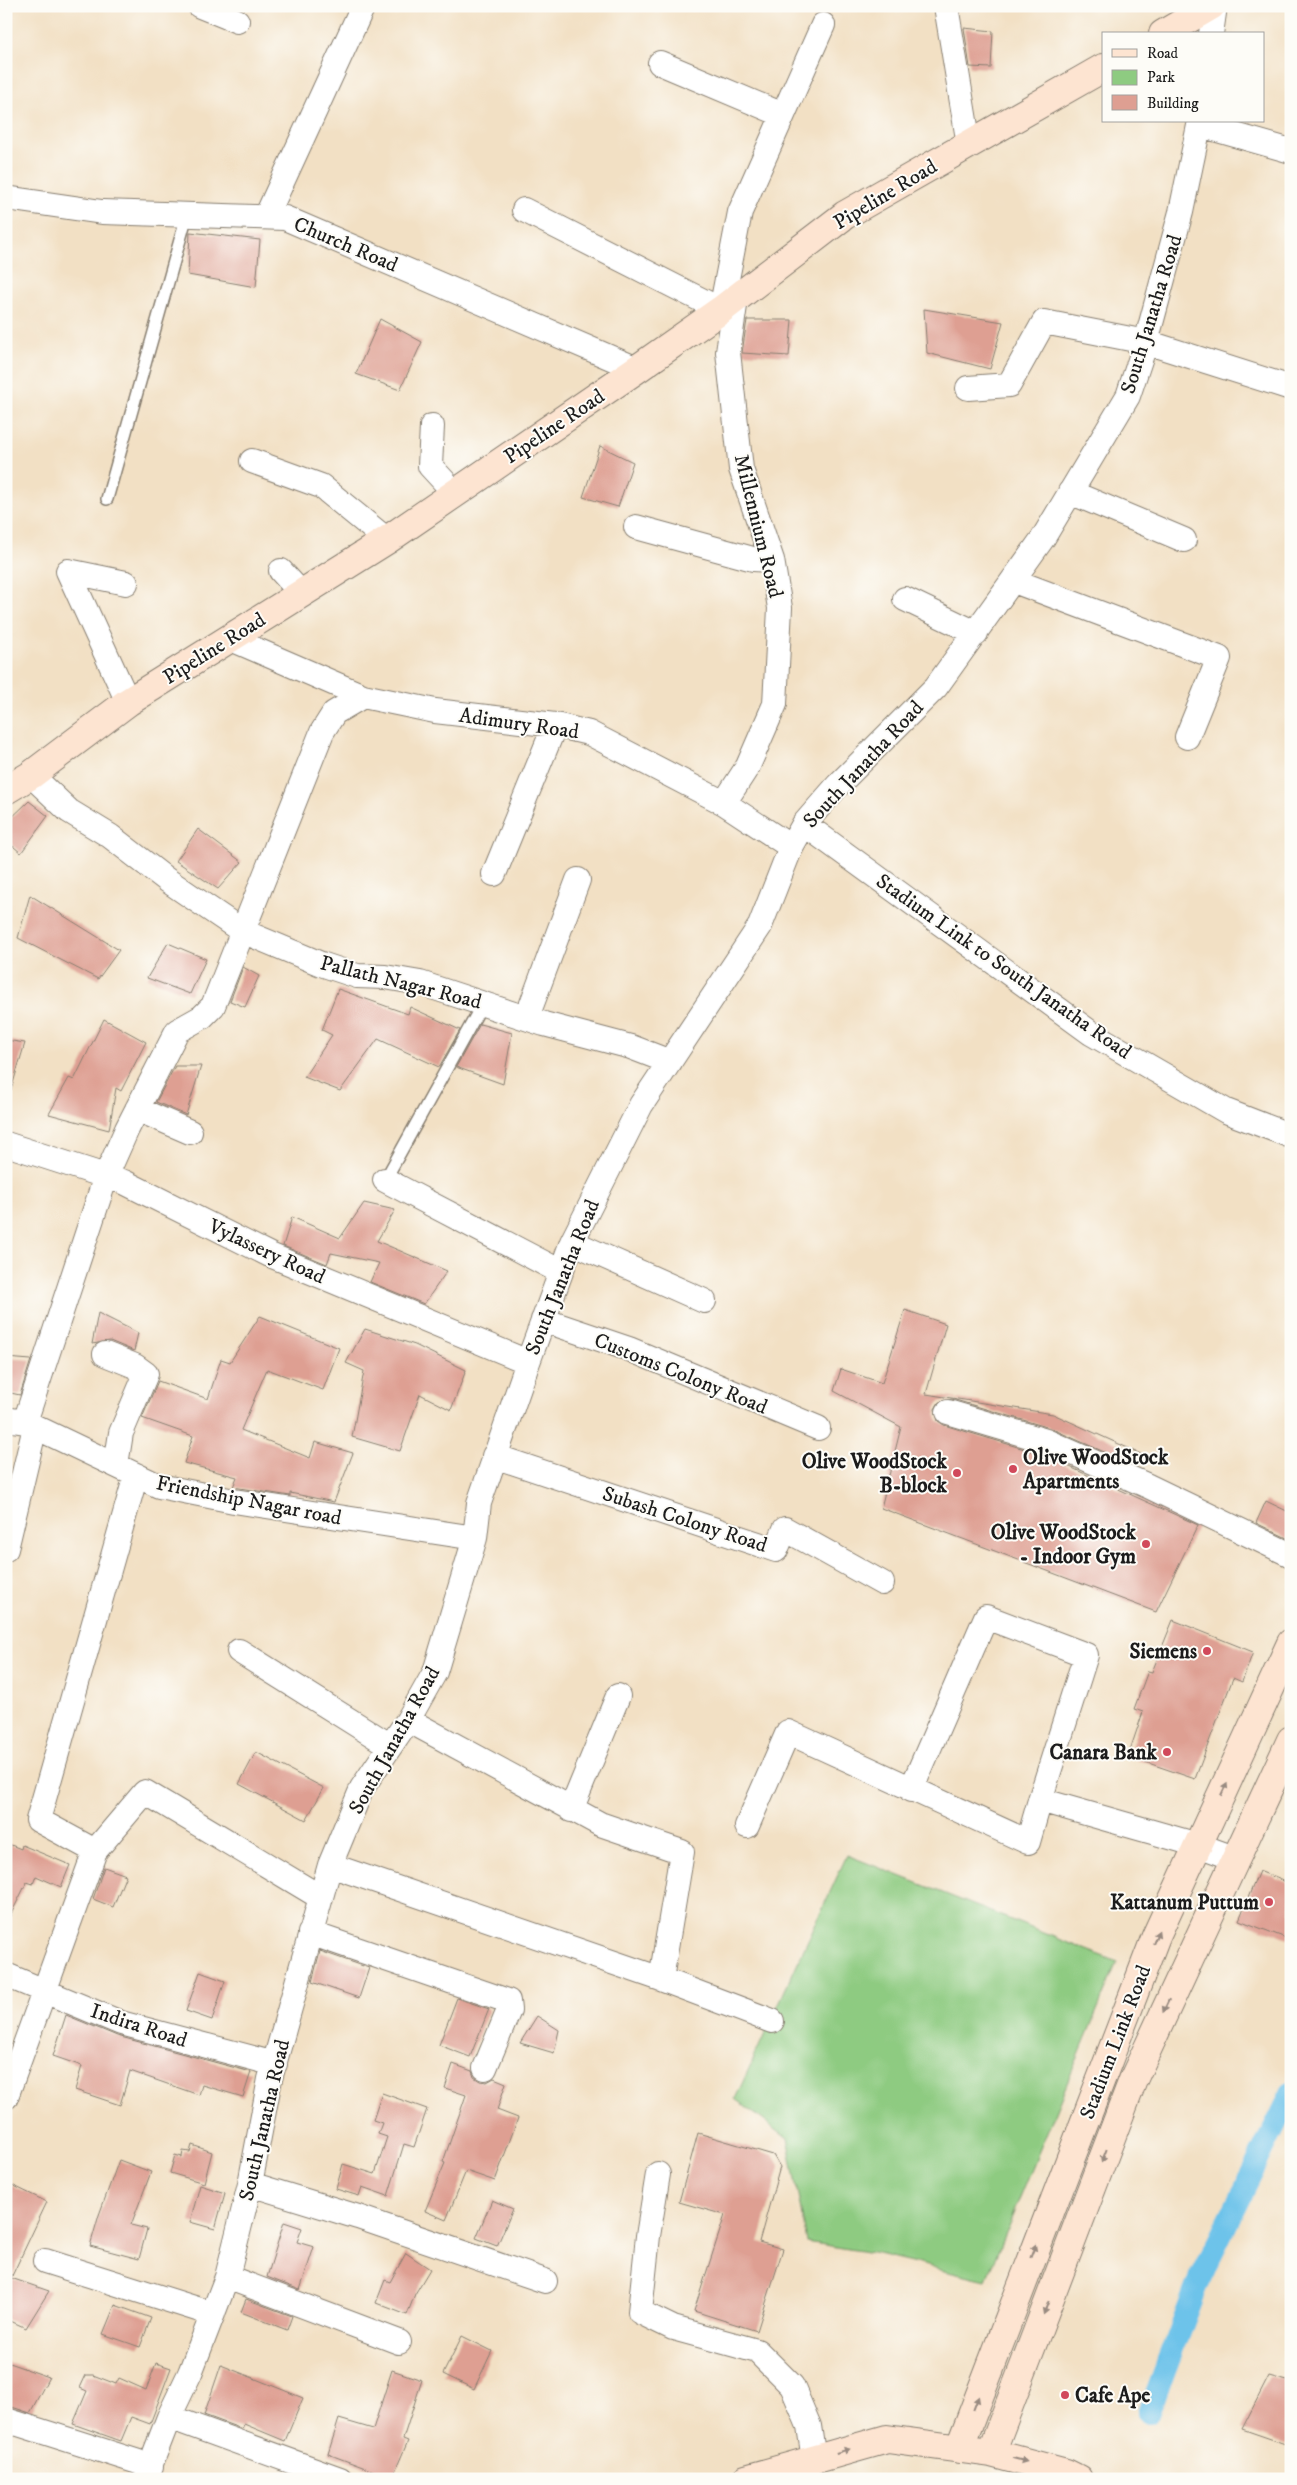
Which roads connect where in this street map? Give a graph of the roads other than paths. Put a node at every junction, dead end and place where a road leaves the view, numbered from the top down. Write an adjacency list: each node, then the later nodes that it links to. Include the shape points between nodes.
1 (200, 6): 6 (street)
2 (363, 6): 19 (street)
3 (946, 6): 14 (street)
4 (1211, 6): 8 (street)
5 (1215, 6): 9 (street)
6 (237, 21)
7 (823, 25): 12 (street, Millennium Road)
8 (1166, 32)
9 (1211, 32)
10 (660, 63): 12 (street)
11 (1102, 69): 14 (street, Pipeline Road)
12 (783, 115): 20 (street, Millennium Road, via 740,212)
13 (1200, 123): 15 (street); 21 (street, South Janatha Road, via 1181,212)
14 (969, 145): 20 (street, Pipeline Road, via 845,216)
15 (1291, 151)
16 (6, 198): 18 (street, Church Road, via 102,212)
17 (524, 210): 20 (street)
18 (187, 215): 19 (street, Church Road); 29 (lane)
19 (266, 217): 22 (street, Church Road, via 286,218)
20 (728, 304): 22 (street, Pipeline Road); 33 (street, Millennium Road, via 728,352 741,469)
21 (1146, 342): 23 (street, via 1044,322 1008,385); 24 (street); 27 (street, South Janatha Road, via 1128,396)
22 (637, 369): 28 (street, Pipeline Road)
23 (968, 388)
24 (1291, 388)
25 (432, 426): 28 (street, via 430,466)
26 (252, 461): 31 (street, via 321,486)
27 (1070, 492): 32 (street); 35 (street, South Janatha Road)
28 (455, 493): 31 (street, Pipeline Road)
29 (107, 499)
30 (636, 527): 33 (street, via 753,559)
31 (387, 540): 37 (street, Pipeline Road)
32 (1184, 540)
33 (772, 560): 47 (street, Millennium Road, via 780,608 775,704 748,766)
34 (280, 571): 37 (street)
35 (1014, 581): 39 (street, South Janatha Road); 44 (street, via 1219,658)
36 (126, 583): 42 (street, via 68,571)
37 (301, 594): 40 (street, Pipeline Road)
38 (905, 599): 39 (street)
39 (976, 633): 48 (street, South Janatha Road, via 936,687 838,785)
40 (229, 638): 41 (street, Adimury Road); 42 (street, Pipeline Road)
41 (363, 696): 43 (street, Adimury Road, via 435,711); 52 (street, via 334,713 322,732)
42 (128, 702): 45 (street, Pipeline Road)
43 (556, 725): 47 (street, Adimury Road, via 589,733); 50 (street)
44 (1187, 737)
45 (31, 774): 46 (street, Pipeline Road); 52 (street, Pallath Nagar Road, via 69,811 110,836 167,880)
46 (6, 790)
47 (724, 803): 49 (street, Adimury Road)
48 (804, 824): 49 (street, South Janatha Road); 58 (street, Stadium Link to South Janatha Road, via 1091,1033 1226,1111)
49 (791, 847): 55 (street, South Janatha Road, via 760,926)
50 (494, 874)
51 (578, 880): 54 (street)
52 (242, 930): 53 (street, Pallath Nagar Road, via 357,976 420,983); 56 (street, via 213,1006 202,1017 177,1031)
53 (483, 1003): 54 (street, Pallath Nagar Road); 61 (lane)
54 (527, 1017): 55 (street, Pallath Nagar Road, via 631,1047)
55 (670, 1062): 62 (street, South Janatha Road, via 642,1105)
56 (136, 1109): 57 (street); 60 (street)
57 (190, 1132)
58 (1291, 1136)
59 (6, 1144): 60 (street, Vylassery Road)
60 (106, 1176): 67 (street, Vylassery Road, via 270,1255); 69 (street)
61 (385, 1180): 63 (street)
62 (572, 1242): 63 (street, South Janatha Road); 64 (street)
63 (561, 1272): 65 (street, South Janatha Road)
64 (704, 1301)
65 (543, 1320): 67 (street, South Janatha Road); 70 (street, Customs Colony Road, via 629,1349)
66 (106, 1354): 72 (street, via 146,1374 121,1432)
67 (528, 1362): 71 (street, South Janatha Road)
68 (948, 1412): 75 (street, via 1046,1441)
69 (22, 1423): 72 (street, Friendship Nagar road); 74 (street)
70 (818, 1428)
71 (494, 1456): 73 (street, South Janatha Road, via 480,1503); 76 (street, Subash Colony Road, via 776,1550 785,1528)
72 (126, 1470): 73 (street, Friendship Nagar road, via 159,1486 234,1501); 88 (street, via 38,1820)
73 (475, 1538): 80 (street, South Janatha Road, via 435,1672)
74 (6, 1549)
75 (1291, 1555)
76 (882, 1583)
77 (1291, 1643): 87 (street, Stadium Link Road, one-way to 77)
78 (239, 1651): 82 (street)
79 (618, 1696): 85 (street)
80 (408, 1720): 82 (street, South Janatha Road); 85 (street)
81 (1291, 1740): 89 (street, Stadium Link Road)
82 (389, 1745): 90 (street, South Janatha Road, via 362,1788)
83 (911, 1790): 84 (street, via 1028,1842); 84 (street, via 986,1617 1086,1655); 86 (street, via 788,1732)
84 (1040, 1800): 87 (street)
85 (571, 1810): 94 (street, via 600,1824 682,1852)
86 (747, 1826)
87 (1198, 1845): 89 (street); 109 (street, Stadium Link Road, one-way to 87, via 1156,1936)
88 (95, 1851): 91 (street, via 145,1792); 95 (street)
89 (1234, 1858): 110 (street, Stadium Link Road, one-way to 110, via 1133,2080)
90 (330, 1865): 91 (street, South Janatha Road); 94 (street)
91 (320, 1896): 92 (street, South Janatha Road)
92 (310, 1933): 97 (street, South Janatha Road); 98 (street, via 508,2001 509,2010)
93 (6, 1975): 95 (street, Indira Road)
94 (661, 1979): 96 (street)
95 (44, 1991): 97 (street, Indira Road, via 122,2023); 99 (street)
96 (772, 2021)
97 (275, 2064): 101 (street, South Janatha Road)
98 (485, 2068)
99 (6, 2097)
100 (658, 2174): 111 (street, via 640,2312 673,2328 757,2351 792,2386 809,2426)
101 (250, 2184): 103 (street, South Janatha Road); 104 (street)
102 (46, 2261): 105 (street)
103 (227, 2277): 105 (street, South Janatha Road); 106 (street)
104 (545, 2281)
105 (214, 2314): 107 (street, South Janatha Road)
106 (399, 2342)
107 (169, 2418): 112 (street, South Janatha Road); 113 (street)
108 (6, 2420): 112 (street)
109 (958, 2449): 110 (street); 111 (street, one-way to 109, via 887,2439)
110 (991, 2453): 115 (street, one-way to 115)
111 (814, 2460): 114 (street)
112 (148, 2472)
113 (340, 2479)
114 (746, 2479)
115 (1078, 2479)

